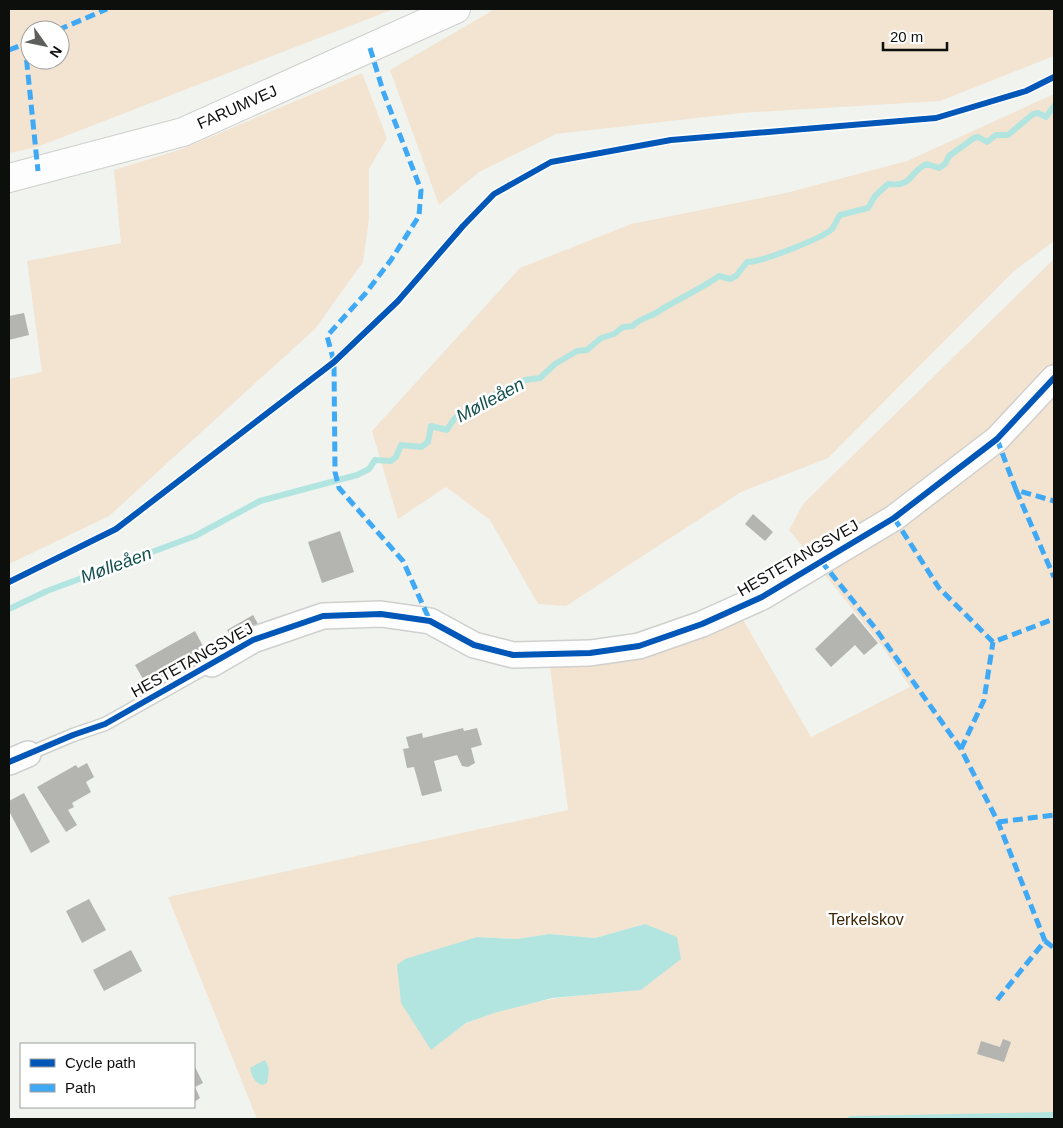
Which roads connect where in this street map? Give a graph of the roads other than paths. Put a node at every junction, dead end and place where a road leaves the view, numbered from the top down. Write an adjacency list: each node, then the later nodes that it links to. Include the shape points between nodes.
1 (456, 9): 2 (street, FARUMVEJ, via 183,132)
2 (9, 178)
3 (1054, 378): 4 (street, HESTETANGSVEJ, via 997,439 894,518 762,597 702,624 639,646 590,653 513,655 474,645 430,621 381,614 323,616 252,640)
4 (212, 664): 5 (lane, HESTETANGSVEJ, via 105,724)
5 (18, 758)

